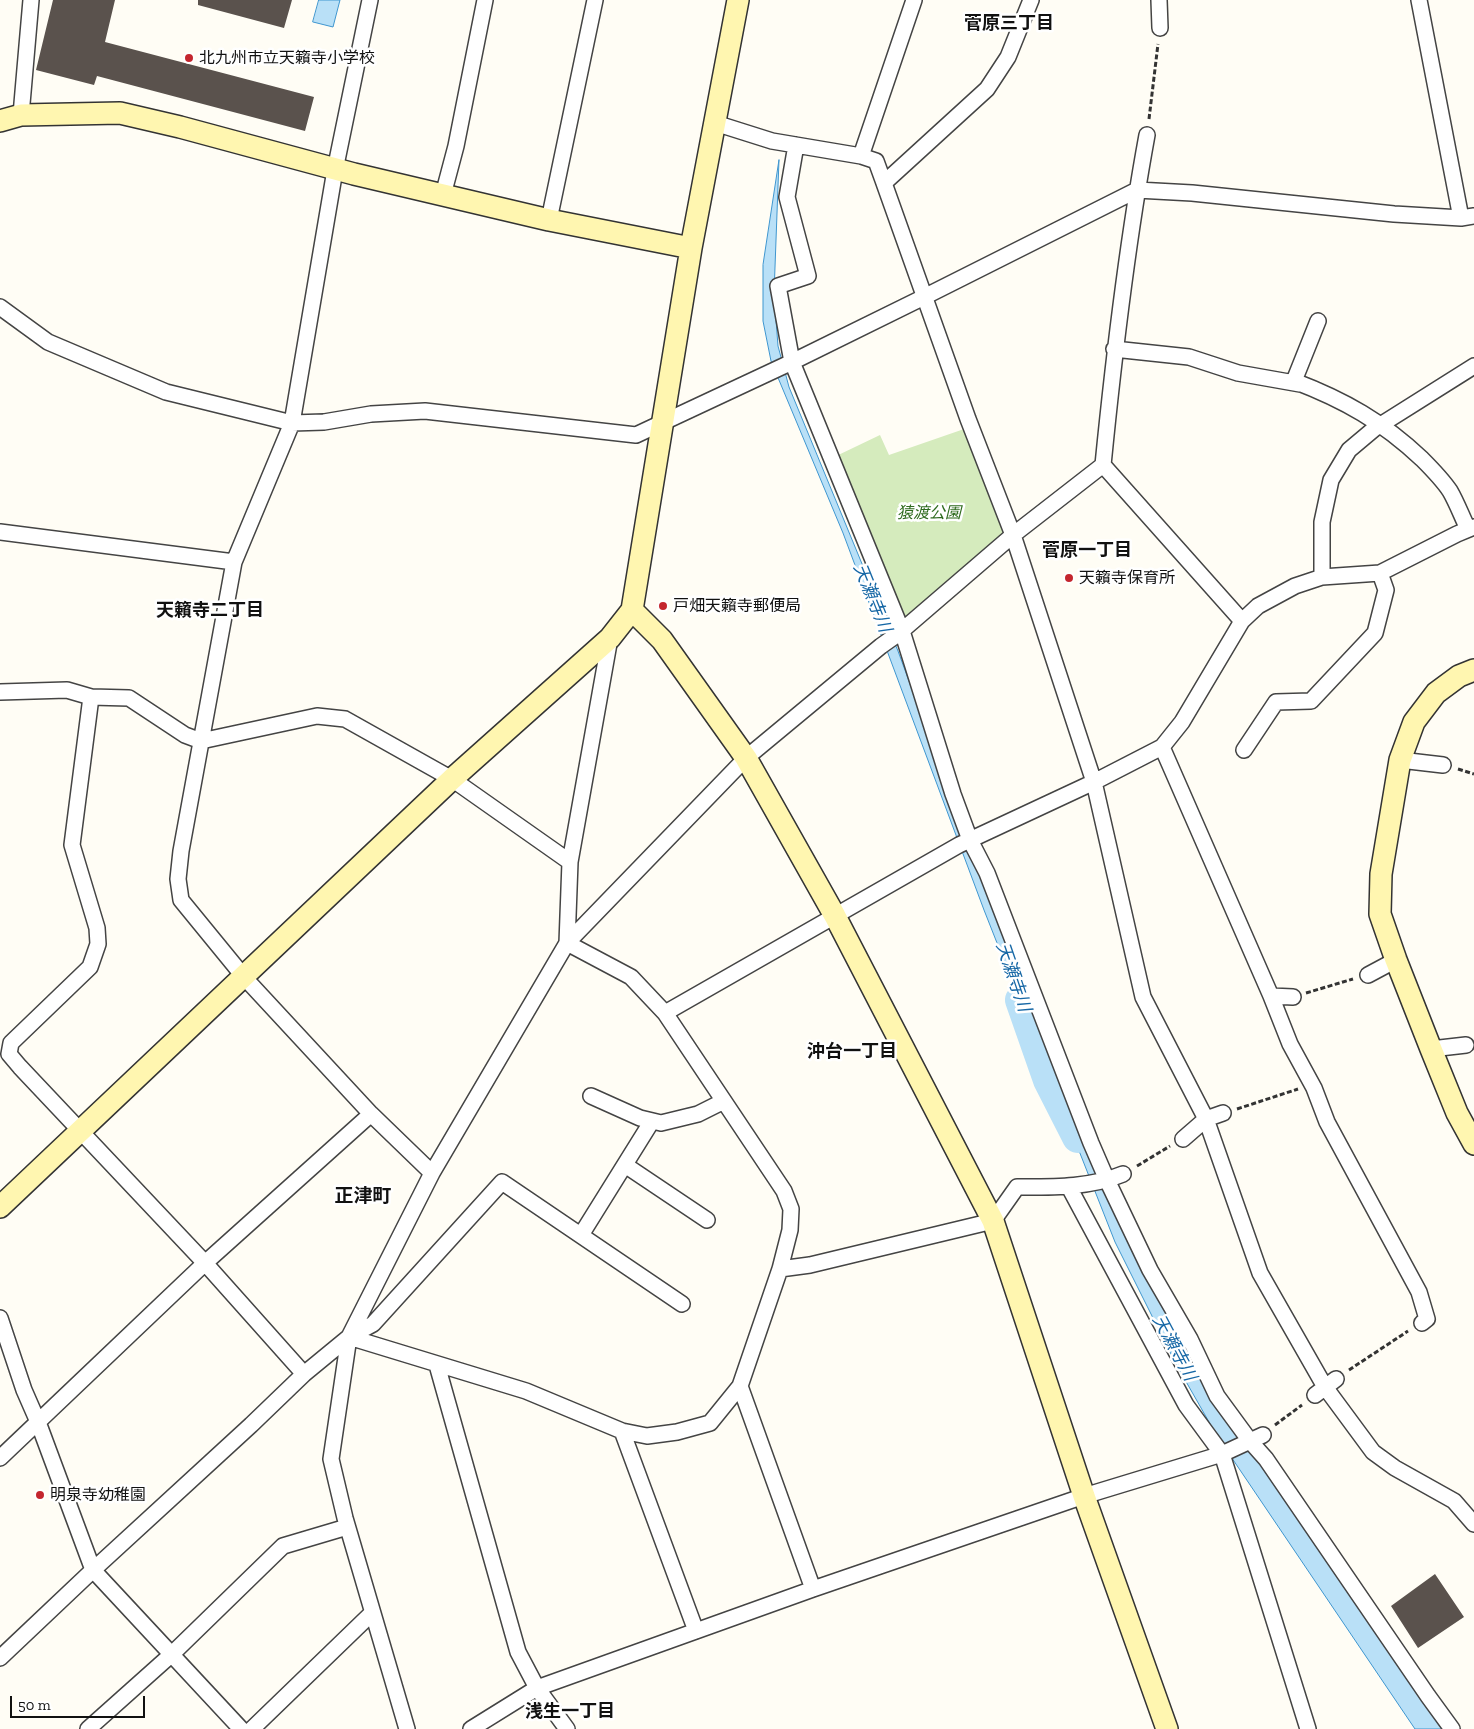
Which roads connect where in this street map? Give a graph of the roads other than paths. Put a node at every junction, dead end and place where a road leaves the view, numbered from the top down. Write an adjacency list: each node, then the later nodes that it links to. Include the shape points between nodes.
1 (31, 0): 11 (street)
2 (370, 0): 17 (street)
3 (486, 0): 20 (street)
4 (595, 0): 22 (street)
5 (738, 0): 13 (street)
6 (914, 0): 16 (street)
7 (1031, 0): 18 (street, via 1008,57 986,89)
8 (1159, 0): 10 (street)
9 (1419, 0): 21 (street)
10 (1160, 28)
11 (21, 115): 12 (street); 17 (street, via 120,113)
12 (0, 121)
13 (715, 123): 15 (street); 23 (street)
14 (1147, 135): 19 (street)
15 (796, 145): 16 (street); 28 (street, via 787,197 808,276 778,286)
16 (861, 156): 18 (street, via 876,161)
17 (335, 170): 20 (street); 32 (street)
18 (884, 183): 24 (street)
19 (1137, 190): 21 (street, via 1394,214); 24 (street); 27 (street)
20 (443, 195): 22 (street)
21 (1468, 217)
22 (549, 220): 23 (street)
23 (691, 248): 31 (street)
24 (924, 298): 28 (street); 37 (street)
25 (0, 307): 32 (street, via 48,342 166,392)
26 (1318, 321): 30 (street, via 1294,382)
27 (1114, 349): 30 (street, via 1189,357 1238,373); 34 (street)
28 (790, 363): 31 (street); 43 (street)
29 (1474, 366): 33 (street)
30 (1300, 384): 33 (street, via 1333,396)
31 (663, 421): 32 (street, via 636,435 425,411); 41 (street)
32 (292, 423): 38 (street)
33 (1381, 424): 35 (street, via 1438,475); 40 (street, via 1349,450 1331,480 1322,522)
34 (1103, 465): 37 (street); 42 (street)
35 (1471, 528): 39 (street)
36 (0, 532): 38 (street)
37 (1013, 535): 43 (street); 55 (street)
38 (234, 562): 48 (street)
39 (1380, 573): 40 (street); 50 (street, via 1386,590 1375,633 1311,701 1276,702)
40 (1322, 577): 42 (street, via 1295,586 1258,606)
41 (632, 610): 44 (street); 51 (street, via 662,640)
42 (1242, 621): 49 (street, via 1182,722)
43 (900, 633): 51 (street); 56 (street, via 953,794)
44 (610, 638): 54 (street); 57 (street)
45 (1474, 670): 52 (street, via 1458,676 1436,692 1414,722)
46 (0, 692): 47 (street, via 67,690)
47 (91, 696): 48 (street, via 129,698 185,735); 74 (street, via 72,845 97,928 98,944 90,967 11,1043 9,1054)
48 (201, 741): 54 (street, via 317,716 346,719); 62 (street, via 181,851 178,879 181,900)
49 (1162, 747): 55 (street); 63 (street)
50 (1244, 750)
51 (746, 758): 58 (street); 59 (street)
52 (1400, 760): 53 (street); 60 (street, via 1381,874 1380,914)
53 (1444, 765)
54 (452, 779): 57 (street); 62 (street)
55 (1094, 782): 56 (street); 72 (street, via 1142,997)
56 (964, 843): 58 (street); 80 (street, via 987,873)
57 (570, 862): 59 (street)
58 (835, 916): 65 (street); 84 (street)
59 (567, 943): 65 (street, via 631,977); 78 (street)
60 (1396, 960): 61 (street); 67 (street)
61 (1368, 975)
62 (244, 977): 71 (street); 74 (street)
63 (1271, 996): 64 (street); 90 (street, via 1309,1088 1418,1292 1427,1319)
64 (1293, 996)
65 (665, 1013): 69 (street)
66 (1466, 1045): 67 (street)
67 (1430, 1049): 76 (street)
68 (591, 1096): 73 (street)
69 (724, 1101): 73 (street, via 698,1114 661,1123); 87 (street, via 784,1191 791,1209 790,1230)
70 (1223, 1113): 72 (street)
71 (371, 1114): 78 (street); 86 (street)
72 (1206, 1118): 75 (street); 101 (street, via 1260,1273 1325,1387 1373,1452 1394,1468 1454,1500)
73 (652, 1121): 77 (street)
74 (80, 1131): 82 (street); 86 (street)
75 (1183, 1139)
76 (1474, 1144)
77 (625, 1165): 83 (street); 85 (street)
78 (432, 1173): 91 (street)
79 (1123, 1174): 80 (street)
80 (1107, 1180): 81 (street); 97 (street, via 1150,1270 1190,1339 1217,1396)
81 (1068, 1187): 84 (street, via 1017,1187); 98 (street, via 1186,1405)
82 (0, 1207)
83 (707, 1220)
84 (993, 1221): 87 (street, via 810,1266); 100 (street)
85 (581, 1235): 88 (street); 91 (street, via 502,1182 373,1324)
86 (205, 1264): 93 (street); 95 (street)
87 (780, 1269): 94 (street)
88 (682, 1304)
89 (0, 1318): 95 (street)
90 (1422, 1323)
91 (349, 1337): 92 (street); 93 (street); 102 (street, via 331,1459)
92 (437, 1365): 96 (street, via 526,1391); 109 (street, via 518,1652)
93 (304, 1374): 103 (street)
94 (740, 1386): 96 (street, via 710,1423 647,1436); 104 (street)
95 (38, 1422): 99 (street); 103 (street)
96 (622, 1431): 106 (street)
97 (1256, 1438): 98 (street); 118 (street, via 1266,1459)
98 (1222, 1454): 100 (street); 117 (street)
99 (0, 1458)
100 (1084, 1496): 104 (street); 116 (street)
101 (1474, 1524)
102 (347, 1527): 105 (street); 107 (street, via 283,1546)
103 (93, 1570): 107 (street); 108 (street)
104 (813, 1589): 106 (street)
105 (372, 1613): 112 (street); 113 (street)
106 (696, 1631): 109 (street)
107 (172, 1654): 110 (street); 111 (street)
108 (0, 1658)
109 (537, 1688): 114 (street); 115 (street)
110 (88, 1729)
111 (241, 1729)
112 (252, 1729)
113 (407, 1729)
114 (471, 1729)
115 (567, 1729)
116 (1167, 1729)
117 (1308, 1729)
118 (1452, 1729)

